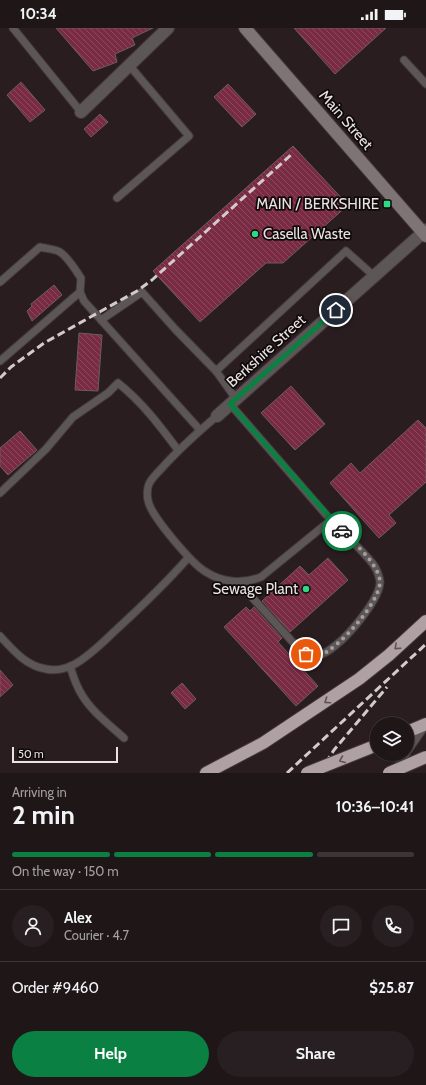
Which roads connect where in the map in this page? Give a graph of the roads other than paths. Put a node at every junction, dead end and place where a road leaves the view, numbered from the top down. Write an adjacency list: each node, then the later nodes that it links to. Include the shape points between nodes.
1 (13, 28): 7 (lane)
2 (168, 28): 5 (street)
3 (245, 28): 9 (main road, Main Street)
4 (404, 60): 6 (lane)
5 (129, 65): 7 (street); 8 (lane, via 189,136)
6 (426, 84)
7 (81, 112)
8 (117, 198)
9 (425, 233): 10 (street, Berkshire Street)
10 (374, 276): 15 (lane, via 346,251); 16 (street, Berkshire Street)
11 (0, 282): 12 (lane, via 40,247 58,251 68,260 81,278)
12 (80, 292): 13 (lane, via 84,301); 14 (lane)
13 (101, 320): 15 (lane, via 142,292); 18 (lane)
14 (0, 361)
15 (216, 371): 16 (lane)
16 (233, 401): 17 (street, Berkshire Street); 21 (lane)
17 (217, 416): 18 (lane)
18 (200, 430): 19 (lane)
19 (178, 450): 20 (lane, via 149,413 118,383 73,417 46,449); 22 (lane, via 148,485 148,500 155,515)
20 (0, 493)
21 (331, 520): 23 (lane, via 261,577); 23 (lane, via 375,566 380,581 378,592 367,610 347,636 330,650 317,656 303,652)
22 (188, 558): 23 (lane, via 206,572); 26 (lane, via 147,601 96,648)
23 (238, 582)
24 (426, 621): 34 (highway, one-way to 34, via 359,679 263,743)
25 (0, 636): 26 (lane, via 33,666 47,669 63,669)
26 (70, 666): 29 (lane, via 82,696 97,714)
27 (426, 724): 28 (highway); 30 (lane)
28 (414, 729)
29 (124, 738)
30 (414, 741)
31 (370, 748): 35 (highway, one-way to 35, bridge)
32 (426, 757): 36 (highway, bridge)
33 (401, 761): 37 (lane)
34 (206, 773)
35 (307, 773)
36 (389, 773)
37 (393, 773)

